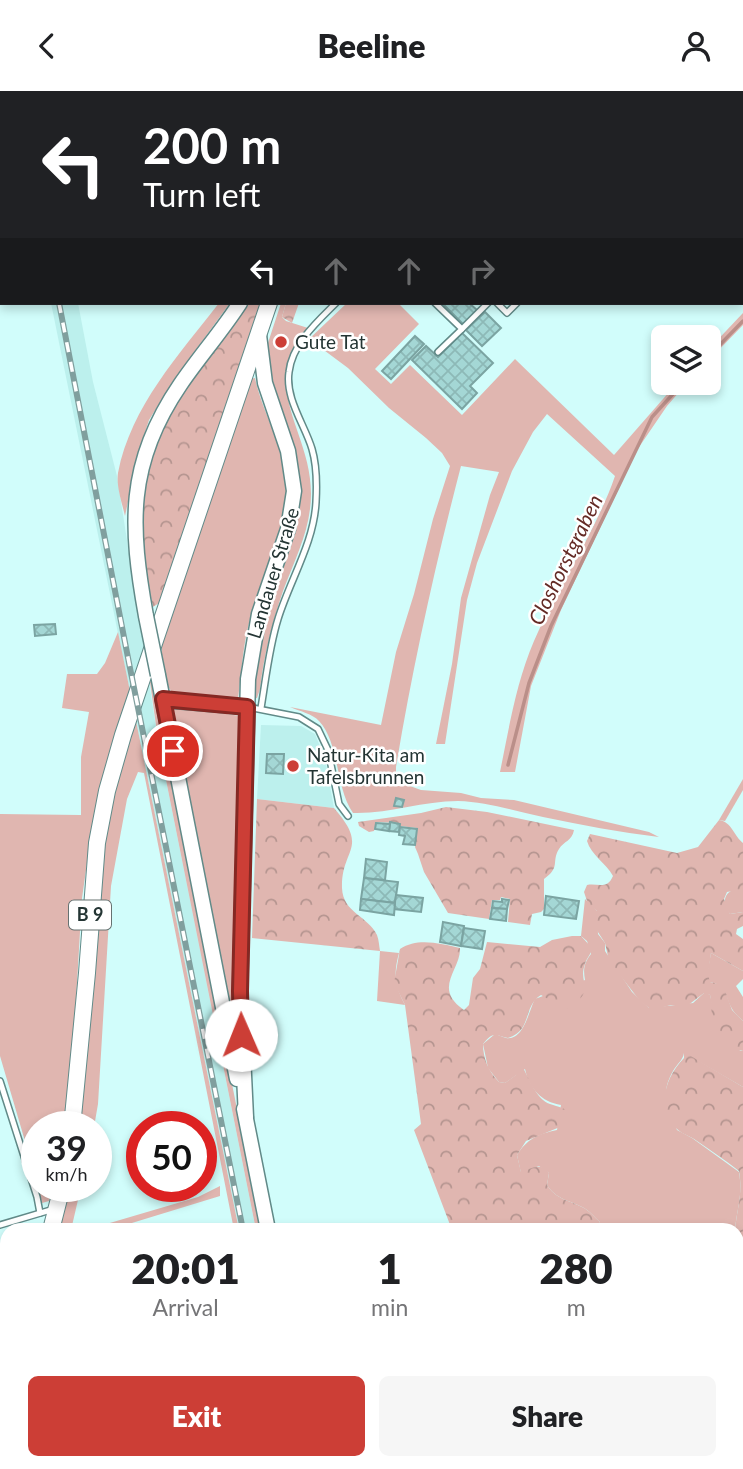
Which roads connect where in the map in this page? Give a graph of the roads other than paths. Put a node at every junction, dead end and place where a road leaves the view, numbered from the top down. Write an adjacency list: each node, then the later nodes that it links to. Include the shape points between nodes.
1 (239, 305): 11 (main road, bridge, via 179,387 147,449 134,519 137,563)
2 (268, 305): 9 (main road)
3 (334, 305): 12 (lane, Landauer Straße, via 307,333 289,370 292,396 317,473 316,505 310,535 278,617)
4 (437, 305): 8 (lane)
5 (486, 305): 8 (lane)
6 (499, 305): 7 (lane, via 508,313)
7 (515, 305)
8 (462, 329): 10 (lane)
9 (259, 335): 12 (main road, via 262,373 288,451 294,491 288,529 251,655); 15 (main road, B 9, via 107,791 97,843)
10 (438, 352)
11 (163, 699): 12 (main road); 16 (main road)
12 (254, 708): 13 (lane, via 299,717 318,729 328,750 339,804); 16 (main road, via 240,991)
13 (348, 816)
14 (0, 1081): 19 (lane)
15 (74, 1111)
16 (246, 1117): 22 (main road)
17 (58, 1202): 18 (main road)
18 (56, 1209): 19 (lane); 21 (main road)
19 (40, 1213): 20 (lane)
20 (7, 1223)
21 (53, 1223)
22 (267, 1223)

